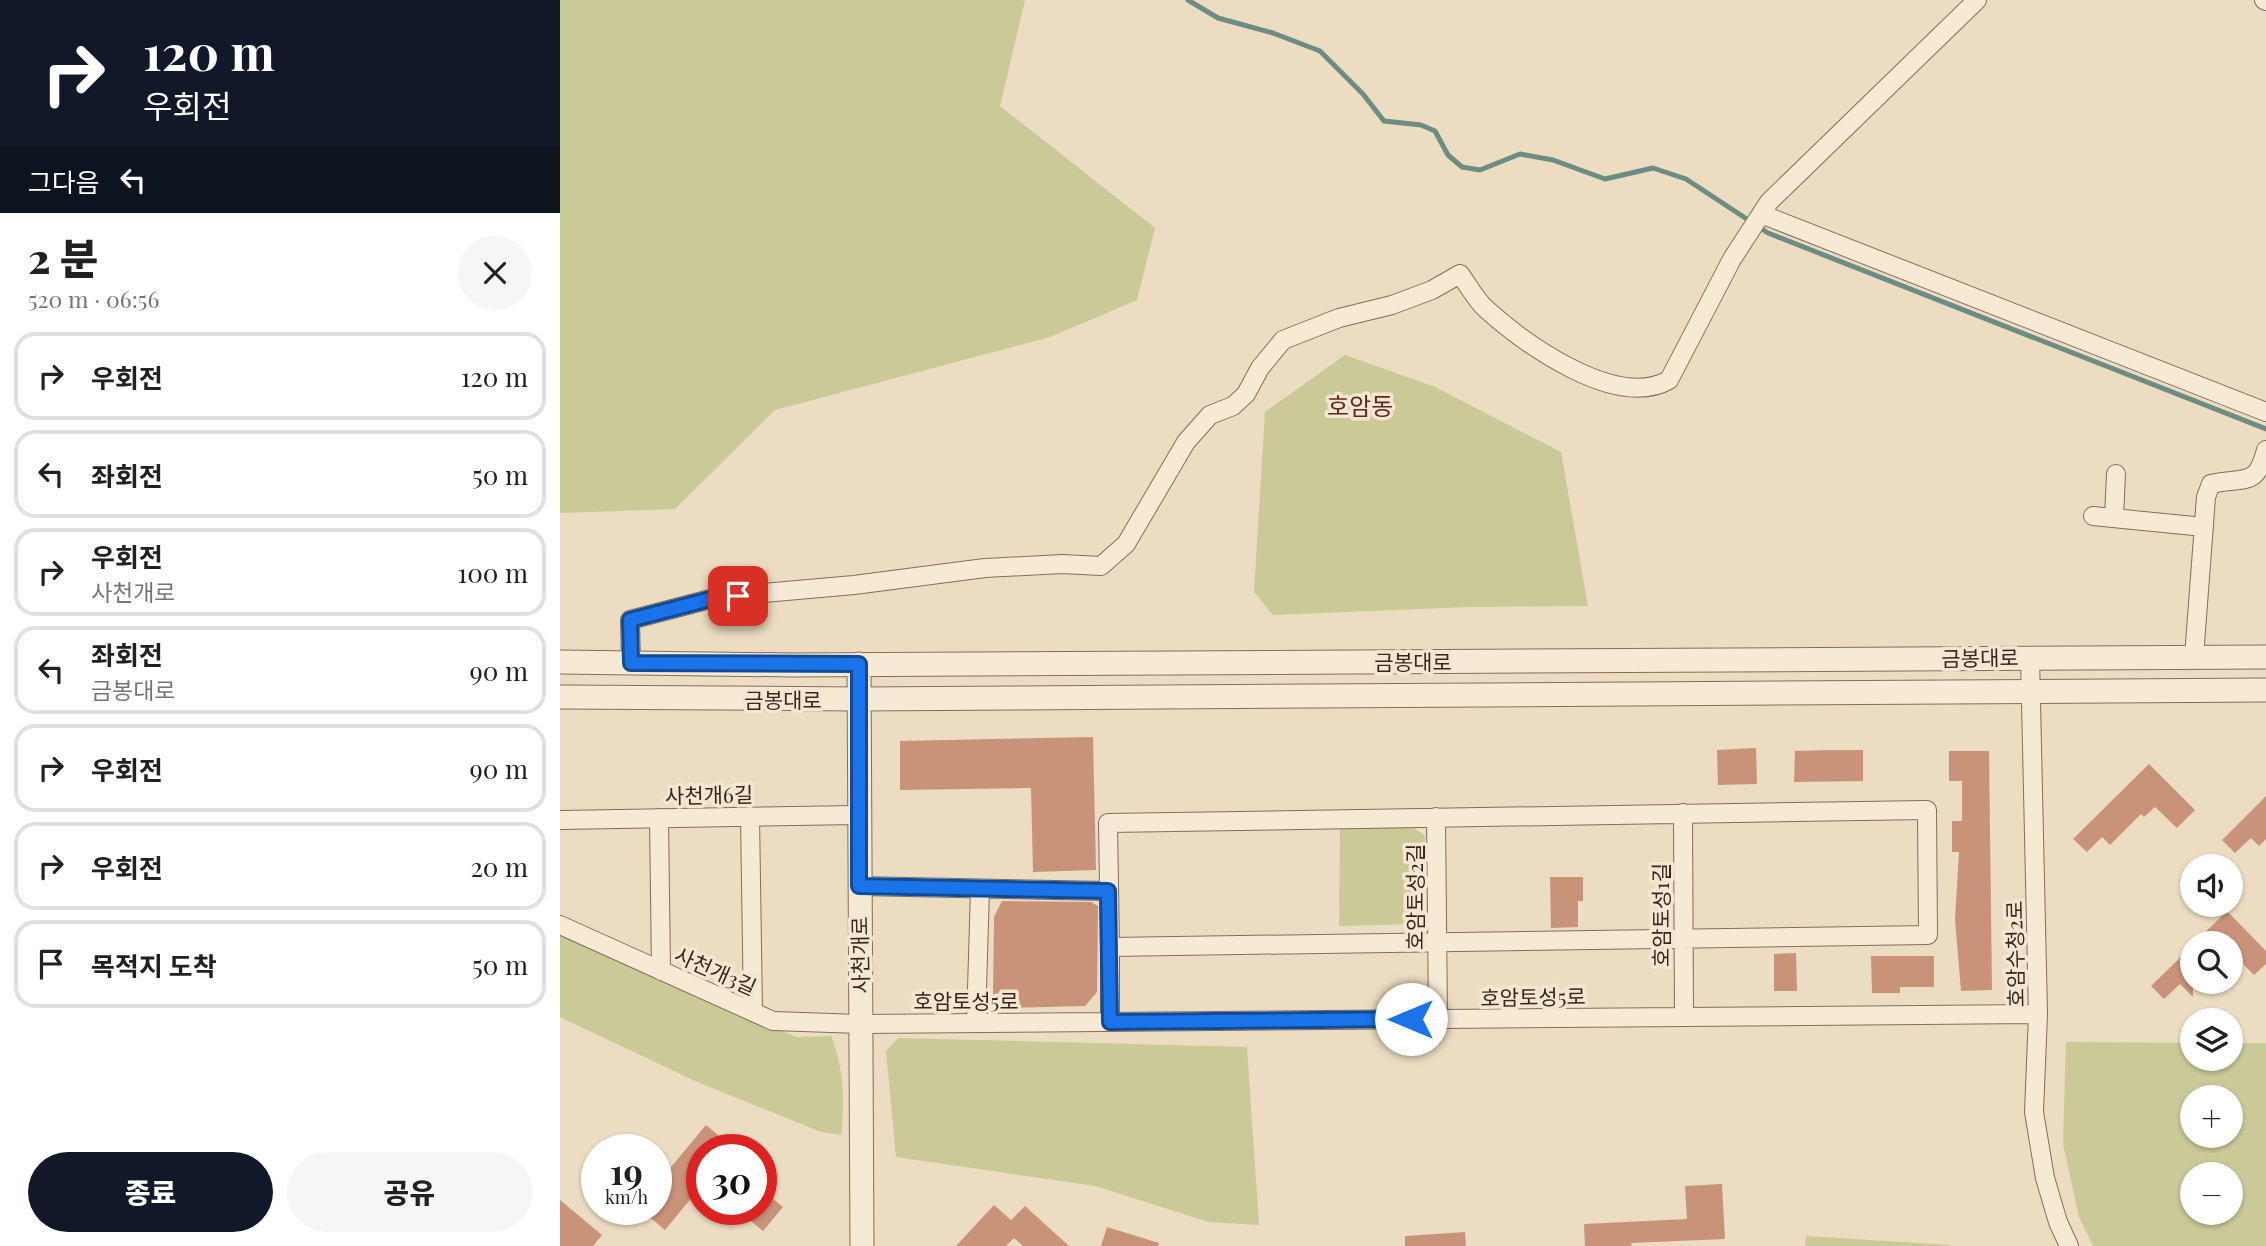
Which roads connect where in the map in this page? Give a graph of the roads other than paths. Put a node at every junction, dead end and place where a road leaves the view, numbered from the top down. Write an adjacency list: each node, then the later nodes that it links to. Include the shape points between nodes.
1 (1977, 0): 2 (street)
2 (1761, 214): 3 (street); 13 (street, via 1668,380 1656,387 1620,387 1582,374 1538,349 1484,308 1460,274 1412,298 1339,318 1283,340 1246,394 1233,406 1210,415 1186,442 1126,544 1101,566 985,568 718,597 630,620)
3 (2266, 412)
4 (2266, 450): 8 (street, via 2260,471 2247,481 2211,484)
5 (2116, 474): 7 (street)
6 (2093, 516): 7 (street)
7 (2113, 518): 8 (street)
8 (2204, 527): 10 (street)
9 (2030, 657): 10 (street, 금봉대로); 14 (street, 금봉대로); 16 (street, 호암수청2로)
10 (2194, 657): 11 (street, 금봉대로)
11 (2266, 657)
12 (560, 662): 13 (street, 금봉대로)
13 (631, 663): 14 (street, 금봉대로)
14 (859, 664): 18 (street, 사천개로)
15 (2266, 690): 16 (street, 금봉대로)
16 (2031, 693): 18 (street, 금봉대로); 34 (street, 호암수청2로)
17 (560, 697): 18 (street, 금봉대로)
18 (858, 699): 20 (street, 사천개로)
19 (1683, 813): 22 (street); 29 (street, 호암토성1길); 29 (street, via 1927,810 1928,935)
20 (858, 815): 21 (street, 사천개6길); 25 (street, 사천개로)
21 (750, 816): 23 (street, 사천개6길); 33 (street)
22 (1436, 817): 27 (street, via 1108,823); 30 (street, 호암토성2길)
23 (659, 818): 24 (street, 사천개6길); 32 (street)
24 (560, 820)
25 (859, 886): 26 (street); 39 (street, 사천개로)
26 (980, 889): 27 (street); 38 (street)
27 (1108, 891): 31 (street)
28 (560, 925): 32 (street, 사천개3길)
29 (1683, 939): 30 (street); 35 (street, 호암토성1길)
30 (1437, 942): 31 (street); 36 (street, 호암토성2길)
31 (1110, 947): 37 (street)
32 (661, 971): 33 (street, 사천개3길)
33 (753, 1012): 39 (street, 사천개3길, via 773,1021)
34 (2038, 1014): 35 (street, 호암토성5로); 41 (street, 호암수청2로, via 2034,1112 2045,1178)
35 (1684, 1017): 36 (street, 호암토성5로)
36 (1438, 1019): 37 (street, 호암토성5로)
37 (1110, 1022): 38 (street, 호암토성5로)
38 (976, 1023): 39 (street, 호암토성5로)
39 (860, 1024): 40 (street, 사천개로)
40 (862, 1246)
41 (2069, 1246)

